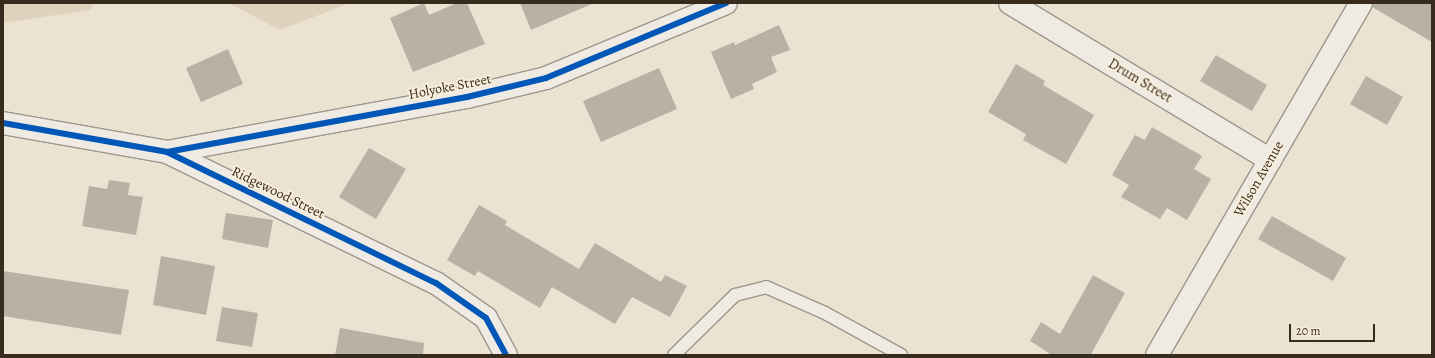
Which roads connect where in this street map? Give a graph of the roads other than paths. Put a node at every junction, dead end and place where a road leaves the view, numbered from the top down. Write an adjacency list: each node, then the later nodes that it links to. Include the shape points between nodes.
1 (726, 3): 5 (street, Holyoke Street, via 546,78 467,97)
2 (1010, 3): 6 (street, Drum Street)
3 (1361, 3): 6 (street, Wilson Avenue)
4 (3, 123): 5 (street, Ridgewood Street)
5 (167, 152): 7 (street, Ridgewood Street, via 436,283 486,318)
6 (1270, 160): 10 (street, Wilson Avenue)
7 (506, 355)
8 (674, 355): 9 (lane, via 735,296 766,287 825,313)
9 (901, 355)
10 (1158, 355)

